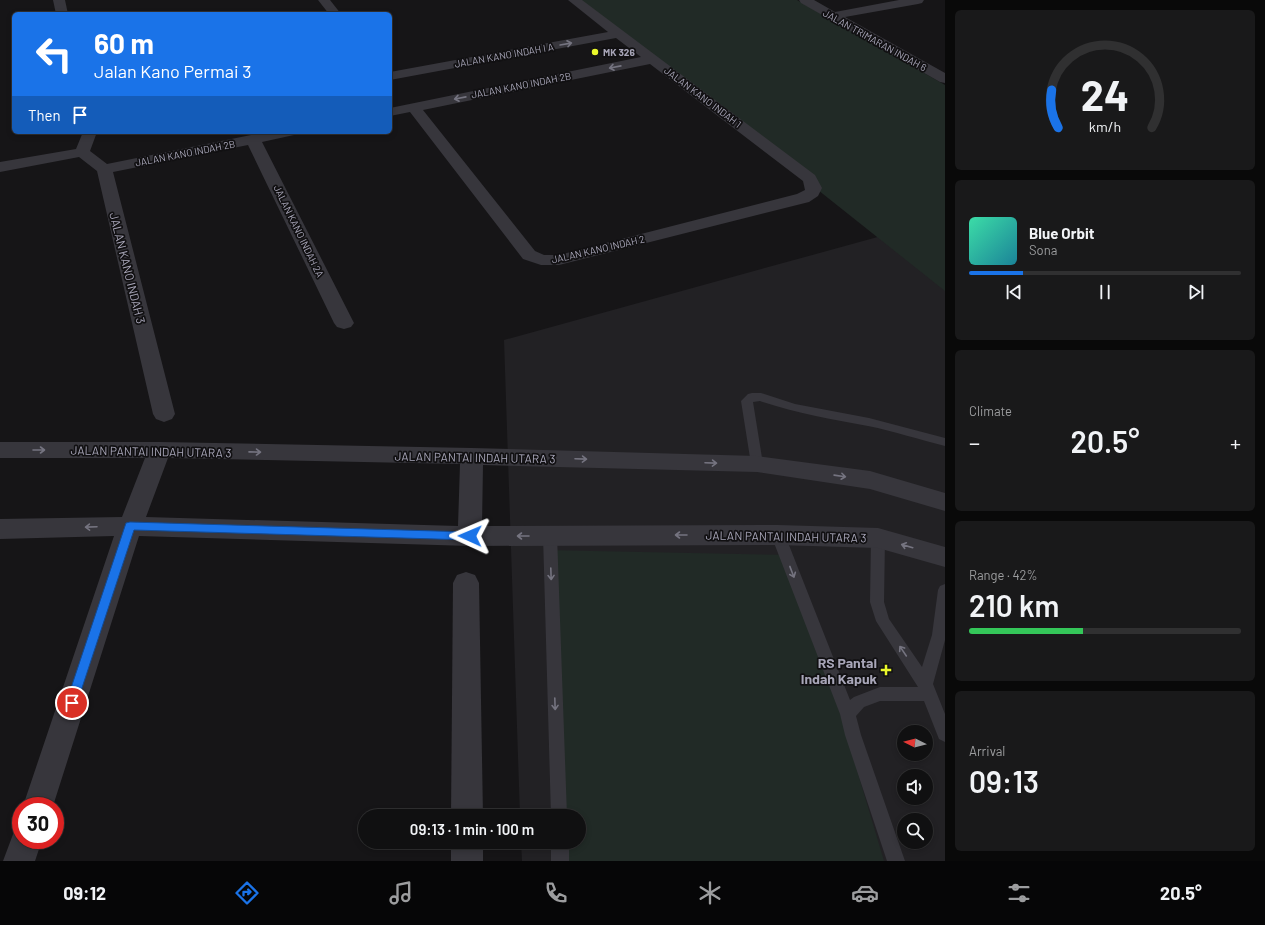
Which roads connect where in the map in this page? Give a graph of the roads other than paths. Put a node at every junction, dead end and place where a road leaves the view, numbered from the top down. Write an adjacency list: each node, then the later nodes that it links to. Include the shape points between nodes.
1 (59, 0): 6 (street)
2 (324, 0): 7 (street)
3 (574, 0): 9 (street, JALAN KANO INDAH 1)
4 (805, 0): 8 (street, JALAN TRIMARAN INDAH 6)
5 (918, 0): 8 (street)
6 (62, 12)
7 (333, 12)
8 (833, 16): 12 (street, JALAN TRIMARAN INDAH 6)
9 (619, 34): 10 (street, JALAN KANO INDAH 1); 11 (street, JALAN KANO INDAH I A, one-way to 9)
10 (653, 59): 13 (street, JALAN KANO INDAH 2B, one-way to 13); 21 (street, JALAN KANO INDAH 1, via 809,178 814,184 814,189 812,194)
11 (392, 76)
12 (945, 79)
13 (413, 107): 14 (street, JALAN KANO INDAH 2B); 21 (street, JALAN KANO INDAH 2, via 529,255 541,260 559,260)
14 (392, 112)
15 (89, 134): 18 (street)
16 (279, 134): 17 (street, JALAN KANO INDAH 2B)
17 (253, 139): 20 (street, JALAN KANO INDAH 2B); 22 (street, JALAN KANO INDAH 2A)
18 (82, 152): 19 (street); 20 (street)
19 (0, 167)
20 (104, 169): 23 (street, JALAN KANO INDAH 3)
21 (803, 198)
22 (344, 323)
23 (164, 414)
24 (945, 442): 28 (lane, via 869,422 752,397 747,401)
25 (0, 450): 26 (street, JALAN PANTAI INDAH UTARA 3, one-way to 26)
26 (160, 450): 27 (street, JALAN PANTAI INDAH UTARA 3, one-way to 27); 30 (street)
27 (472, 456): 28 (street, JALAN PANTAI INDAH UTARA 3, one-way to 28); 33 (street)
28 (757, 464): 29 (street, JALAN PANTAI INDAH UTARA 3, one-way to 29, via 870,480)
29 (945, 502)
30 (130, 526): 31 (street, JALAN PANTAI INDAH UTARA 3, one-way to 31); 33 (street, JALAN PANTAI INDAH UTARA 3); 42 (street)
31 (0, 530)
32 (778, 535): 34 (street, JALAN PANTAI INDAH UTARA 3, one-way to 34); 35 (street, JALAN PANTAI INDAH UTARA 3); 40 (lane, one-way to 40)
33 (470, 536): 34 (street, JALAN PANTAI INDAH UTARA 3, one-way to 33)
34 (550, 536): 44 (lane, one-way to 44)
35 (878, 538): 36 (street, JALAN PANTAI INDAH UTARA 3, one-way to 35); 39 (lane, one-way to 35, via 883,621 877,602)
36 (945, 557)
37 (466, 584): 43 (street)
38 (945, 590): 39 (lane, via 939,635)
39 (927, 689): 40 (lane, via 880,694 859,702); 41 (lane)
40 (848, 714): 51 (lane)
41 (945, 734)
42 (41, 797)
43 (467, 809)
44 (559, 809)
45 (23, 849): 48 (street)
46 (467, 849): 49 (street)
47 (560, 849): 50 (lane)
48 (19, 861)
49 (467, 861)
50 (560, 861)
51 (896, 861)

